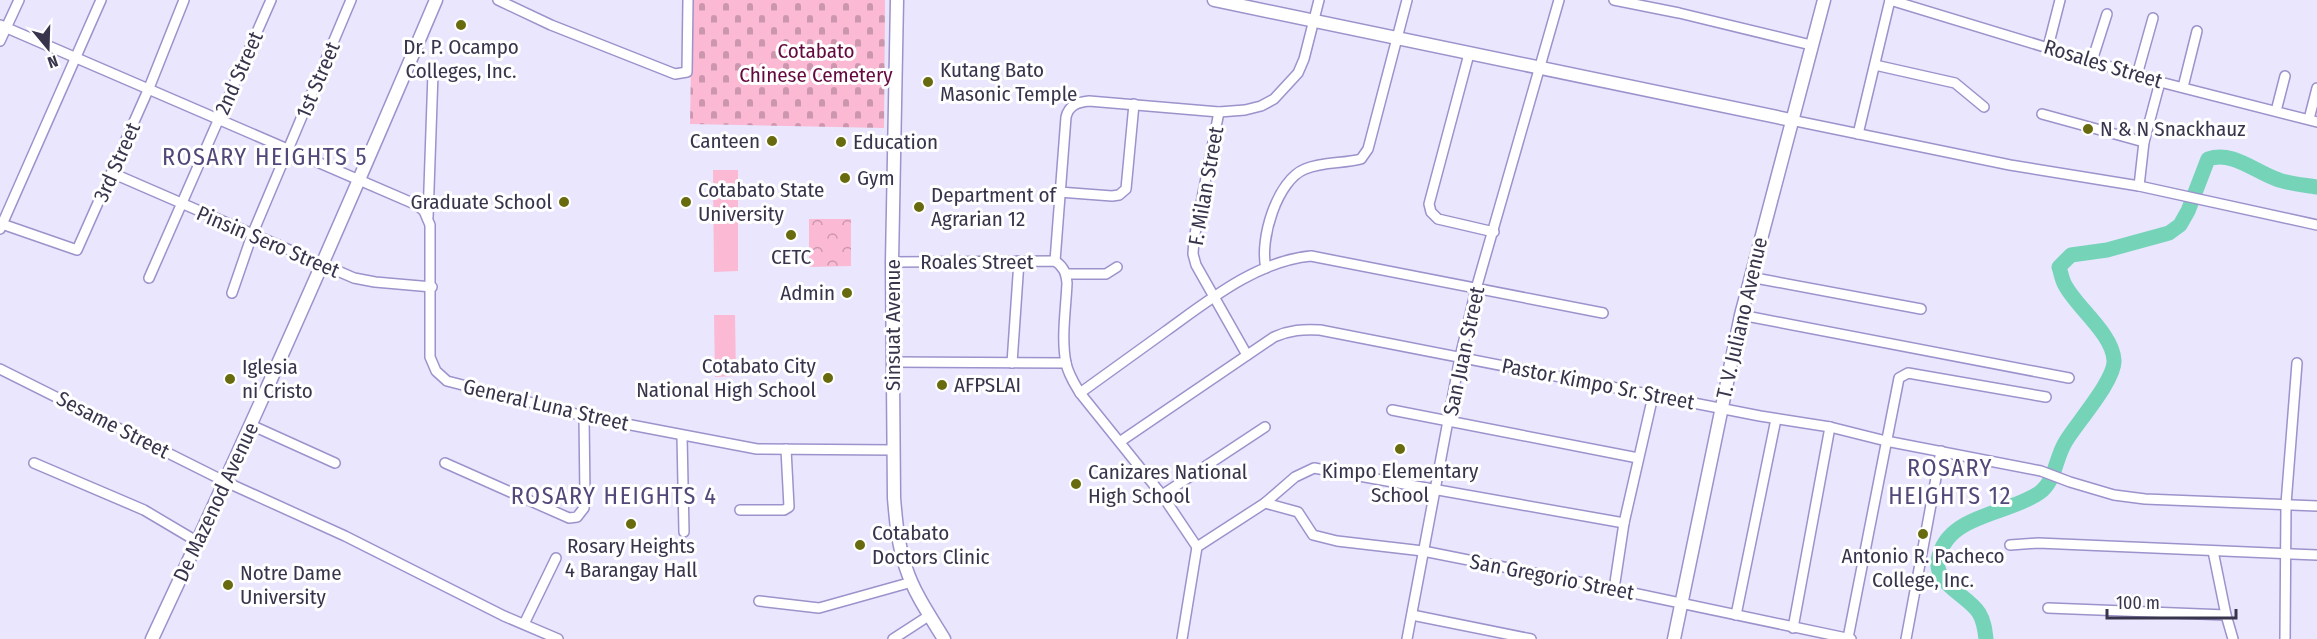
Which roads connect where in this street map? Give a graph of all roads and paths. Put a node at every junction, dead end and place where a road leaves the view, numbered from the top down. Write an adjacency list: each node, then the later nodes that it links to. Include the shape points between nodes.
1 (19, 0): 21 (street)
2 (101, 0): 28 (street)
3 (184, 0): 37 (street, 3rd Street)
4 (271, 0): 44 (street, 2nd Street)
5 (351, 0): 49 (street, 1st Street)
6 (436, 0): 51 (main road, De Mazenod Avenue)
7 (498, 0): 8 (street, via 675,74 687,72)
8 (688, 0)
9 (897, 0): 61 (main road, Sinsuat Avenue)
10 (1214, 0): 20 (main road)
11 (1319, 0): 20 (street)
12 (1407, 0): 23 (street)
13 (1559, 0): 31 (street, San Juan Street)
14 (1614, 0): 25 (street)
15 (1824, 0): 25 (main road, T. V. Juliano Avenue)
16 (1890, 0): 26 (street, Rosales Street); 30 (street)
17 (2060, 0): 26 (street)
18 (2107, 14): 29 (street)
19 (2153, 18): 33 (street)
20 (1313, 21): 23 (main road); 42 (street, via 1304,59 1274,99 1245,110)
21 (3, 26): 24 (street); 28 (street)
22 (2197, 32): 36 (street)
23 (1397, 40): 27 (main road); 65 (street, via 1368,149 1360,159 1305,169 1288,182 1276,204 1265,242)
24 (0, 41)
25 (1812, 45): 45 (main road, T. V. Juliano Avenue)
26 (2048, 47): 29 (street, Rosales Street)
27 (1469, 54): 31 (main road); 58 (street, via 1429,204 1438,219)
28 (75, 57): 37 (street); 57 (street)
29 (2092, 61): 33 (street, Rosales Street)
30 (1875, 65): 40 (street, via 1955,83); 47 (street)
31 (1539, 68): 45 (main road); 58 (street, San Juan Street)
32 (433, 73): 55 (street, General Luna Street)
33 (2137, 75): 35 (street, Rosales Street)
34 (2284, 76): 41 (street)
35 (2160, 82): 36 (street, Rosales Street); 48 (street)
36 (2183, 87): 41 (street, Rosales Street)
37 (149, 88): 44 (street); 50 (street, 3rd Street)
38 (2317, 88): 46 (street)
39 (1134, 104): 42 (street); 53 (street, via 1089,101 1074,105 1066,117); 53 (street, via 1123,193 1112,196)
40 (1984, 108)
41 (2276, 111): 46 (street, Rosales Street)
42 (1219, 112): 71 (street, F. Milan Street, via 1193,246 1196,266)
43 (2042, 114): 48 (street)
44 (219, 119): 49 (street); 54 (street, 2nd Street)
45 (1791, 120): 47 (street); 66 (main road, T. V. Juliano Avenue)
46 (2313, 120)
47 (1858, 134): 52 (street)
48 (2144, 142): 52 (street)
49 (288, 149): 51 (street); 59 (street, 1st Street)
50 (112, 173): 54 (street, Pinsin Sero Street); 57 (street, 3rd Street, via 77,250)
51 (359, 180): 55 (street, via 417,205); 62 (main road, De Mazenod Avenue)
52 (2139, 186): 56 (street)
53 (1059, 192): 63 (street)
54 (180, 204): 59 (street, Pinsin Sero Street); 67 (street, 2nd Street)
55 (428, 217): 68 (street, General Luna Street)
56 (2317, 225)
57 (1, 227)
58 (1494, 232): 69 (street, San Juan Street)
59 (252, 235): 62 (street, Pinsin Sero Street); 70 (street, 1st Street)
60 (1019, 261): 61 (street, Roales Street); 63 (street, Roales Street); 78 (street)
61 (892, 262): 77 (main road, Sinsuat Avenue)
62 (323, 265): 68 (street, Pinsin Sero Street, via 354,278); 91 (main road, De Mazenod Avenue)
63 (1061, 267): 64 (street, Roales Street, via 1106,274); 79 (street)
64 (1117, 267)
65 (1266, 268): 69 (street, via 1311,256); 71 (street)
66 (1750, 277): 72 (street); 74 (main road, T. V. Juliano Avenue)
67 (149, 278)
68 (432, 286): 88 (street, General Luna Street, via 430,357 440,377 457,385)
69 (1476, 290): 73 (street); 76 (street, San Juan Street)
70 (232, 293)
71 (1214, 297): 75 (street, F. Milan Street); 83 (street)
72 (1921, 309)
73 (1603, 313)
74 (1741, 315): 82 (street); 86 (main road, T. V. Juliano Avenue)
75 (1247, 355): 76 (street, Pastor Kimpo Sr. Street, via 1274,337 1303,329); 95 (street, Pastor Kimpo Sr. Street)
76 (1460, 357): 84 (street, Pastor Kimpo Sr. Street); 90 (street, San Juan Street)
77 (893, 362): 78 (street); 98 (main road, Sinsuat Avenue)
78 (1012, 363): 79 (street)
79 (1066, 363): 83 (street)
80 (2297, 363): 108 (street)
81 (0, 369): 104 (street, Sesame Street)
82 (2069, 378)
83 (1080, 393): 95 (street)
84 (1653, 396): 86 (street, Pastor Kimpo Sr. Street); 100 (street)
85 (2046, 397): 96 (street, via 1908,373 1897,382)
86 (1721, 409): 89 (street, Pastor Kimpo Sr. Street); 124 (main road, T. V. Juliano Avenue)
87 (1392, 410): 90 (street)
88 (584, 416): 94 (street, General Luna Street); 102 (street, via 585,497 584,508 577,517 568,518)
89 (1776, 419): 93 (street, Pastor Kimpo Sr. Street); 128 (street)
90 (1449, 421): 100 (street); 105 (street, San Juan Street)
91 (251, 425): 103 (street); 104 (main road, De Mazenod Avenue)
92 (1265, 427): 106 (street)
93 (1830, 428): 96 (street, Pastor Kimpo Sr. Street); 131 (street)
94 (682, 436): 97 (street, General Luna Street, via 757,449); 112 (street)
95 (1121, 441): 106 (street)
96 (1886, 441): 99 (street, Pastor Kimpo Sr. Street); 140 (street)
97 (786, 449): 98 (street, General Luna Street); 110 (street, via 789,507)
98 (893, 450): 121 (main road, Sinsuat Avenue, via 898,535)
99 (1941, 451): 108 (street, Pastor Kimpo Sr. Street, via 2041,471 2114,495); 141 (street)
100 (1638, 458): 111 (street)
101 (33, 463): 113 (street, via 144,510)
102 (445, 463)
103 (335, 464)
104 (226, 482): 113 (main road, De Mazenod Avenue); 130 (street, Sesame Street)
105 (1436, 490): 107 (street, via 1314,468 1294,477); 111 (street); 116 (street, San Juan Street)
106 (1162, 495): 115 (street)
107 (1265, 503): 115 (street); 116 (street, San Gregorio Street, via 1298,512 1318,536)
108 (2286, 504): 109 (street, Pastor Kimpo Sr. Street); 118 (street)
109 (2317, 506)
110 (740, 510)
111 (1624, 523): 122 (street)
112 (684, 532)
113 (198, 542): 132 (main road, De Mazenod Avenue)
114 (2010, 544): 117 (street)
115 (1197, 547): 136 (street)
116 (1423, 551): 122 (street, San Gregorio Street); 127 (street, San Juan Street)
117 (2213, 551): 118 (street); 129 (street)
118 (2287, 553): 119 (street); 143 (street)
119 (2317, 555)
120 (556, 558): 130 (street)
121 (912, 582): 123 (street, via 819,608); 126 (main road, Sinsuat Avenue)
122 (1614, 589): 124 (street, San Gregorio Street)
123 (759, 601)
124 (1681, 603): 128 (street, San Gregorio Street); 139 (main road, T. V. Juliano Avenue)
125 (2049, 608): 129 (street)
126 (930, 615): 134 (street); 135 (main road, Sinsuat Avenue)
127 (1412, 615): 137 (street, San Juan Street); 138 (street)
128 (1736, 615): 131 (street, San Gregorio Street)
129 (2226, 615): 142 (street)
130 (524, 624): 133 (street, Sesame Street)
131 (1793, 628): 140 (street, San Gregorio Street)
132 (152, 639)
133 (558, 639)
134 (893, 639)
135 (944, 639)
136 (1182, 639)
137 (1407, 639)
138 (1531, 639)
139 (1674, 639)
140 (1850, 639)
141 (1906, 639)
142 (2233, 639)
143 (2285, 639)

